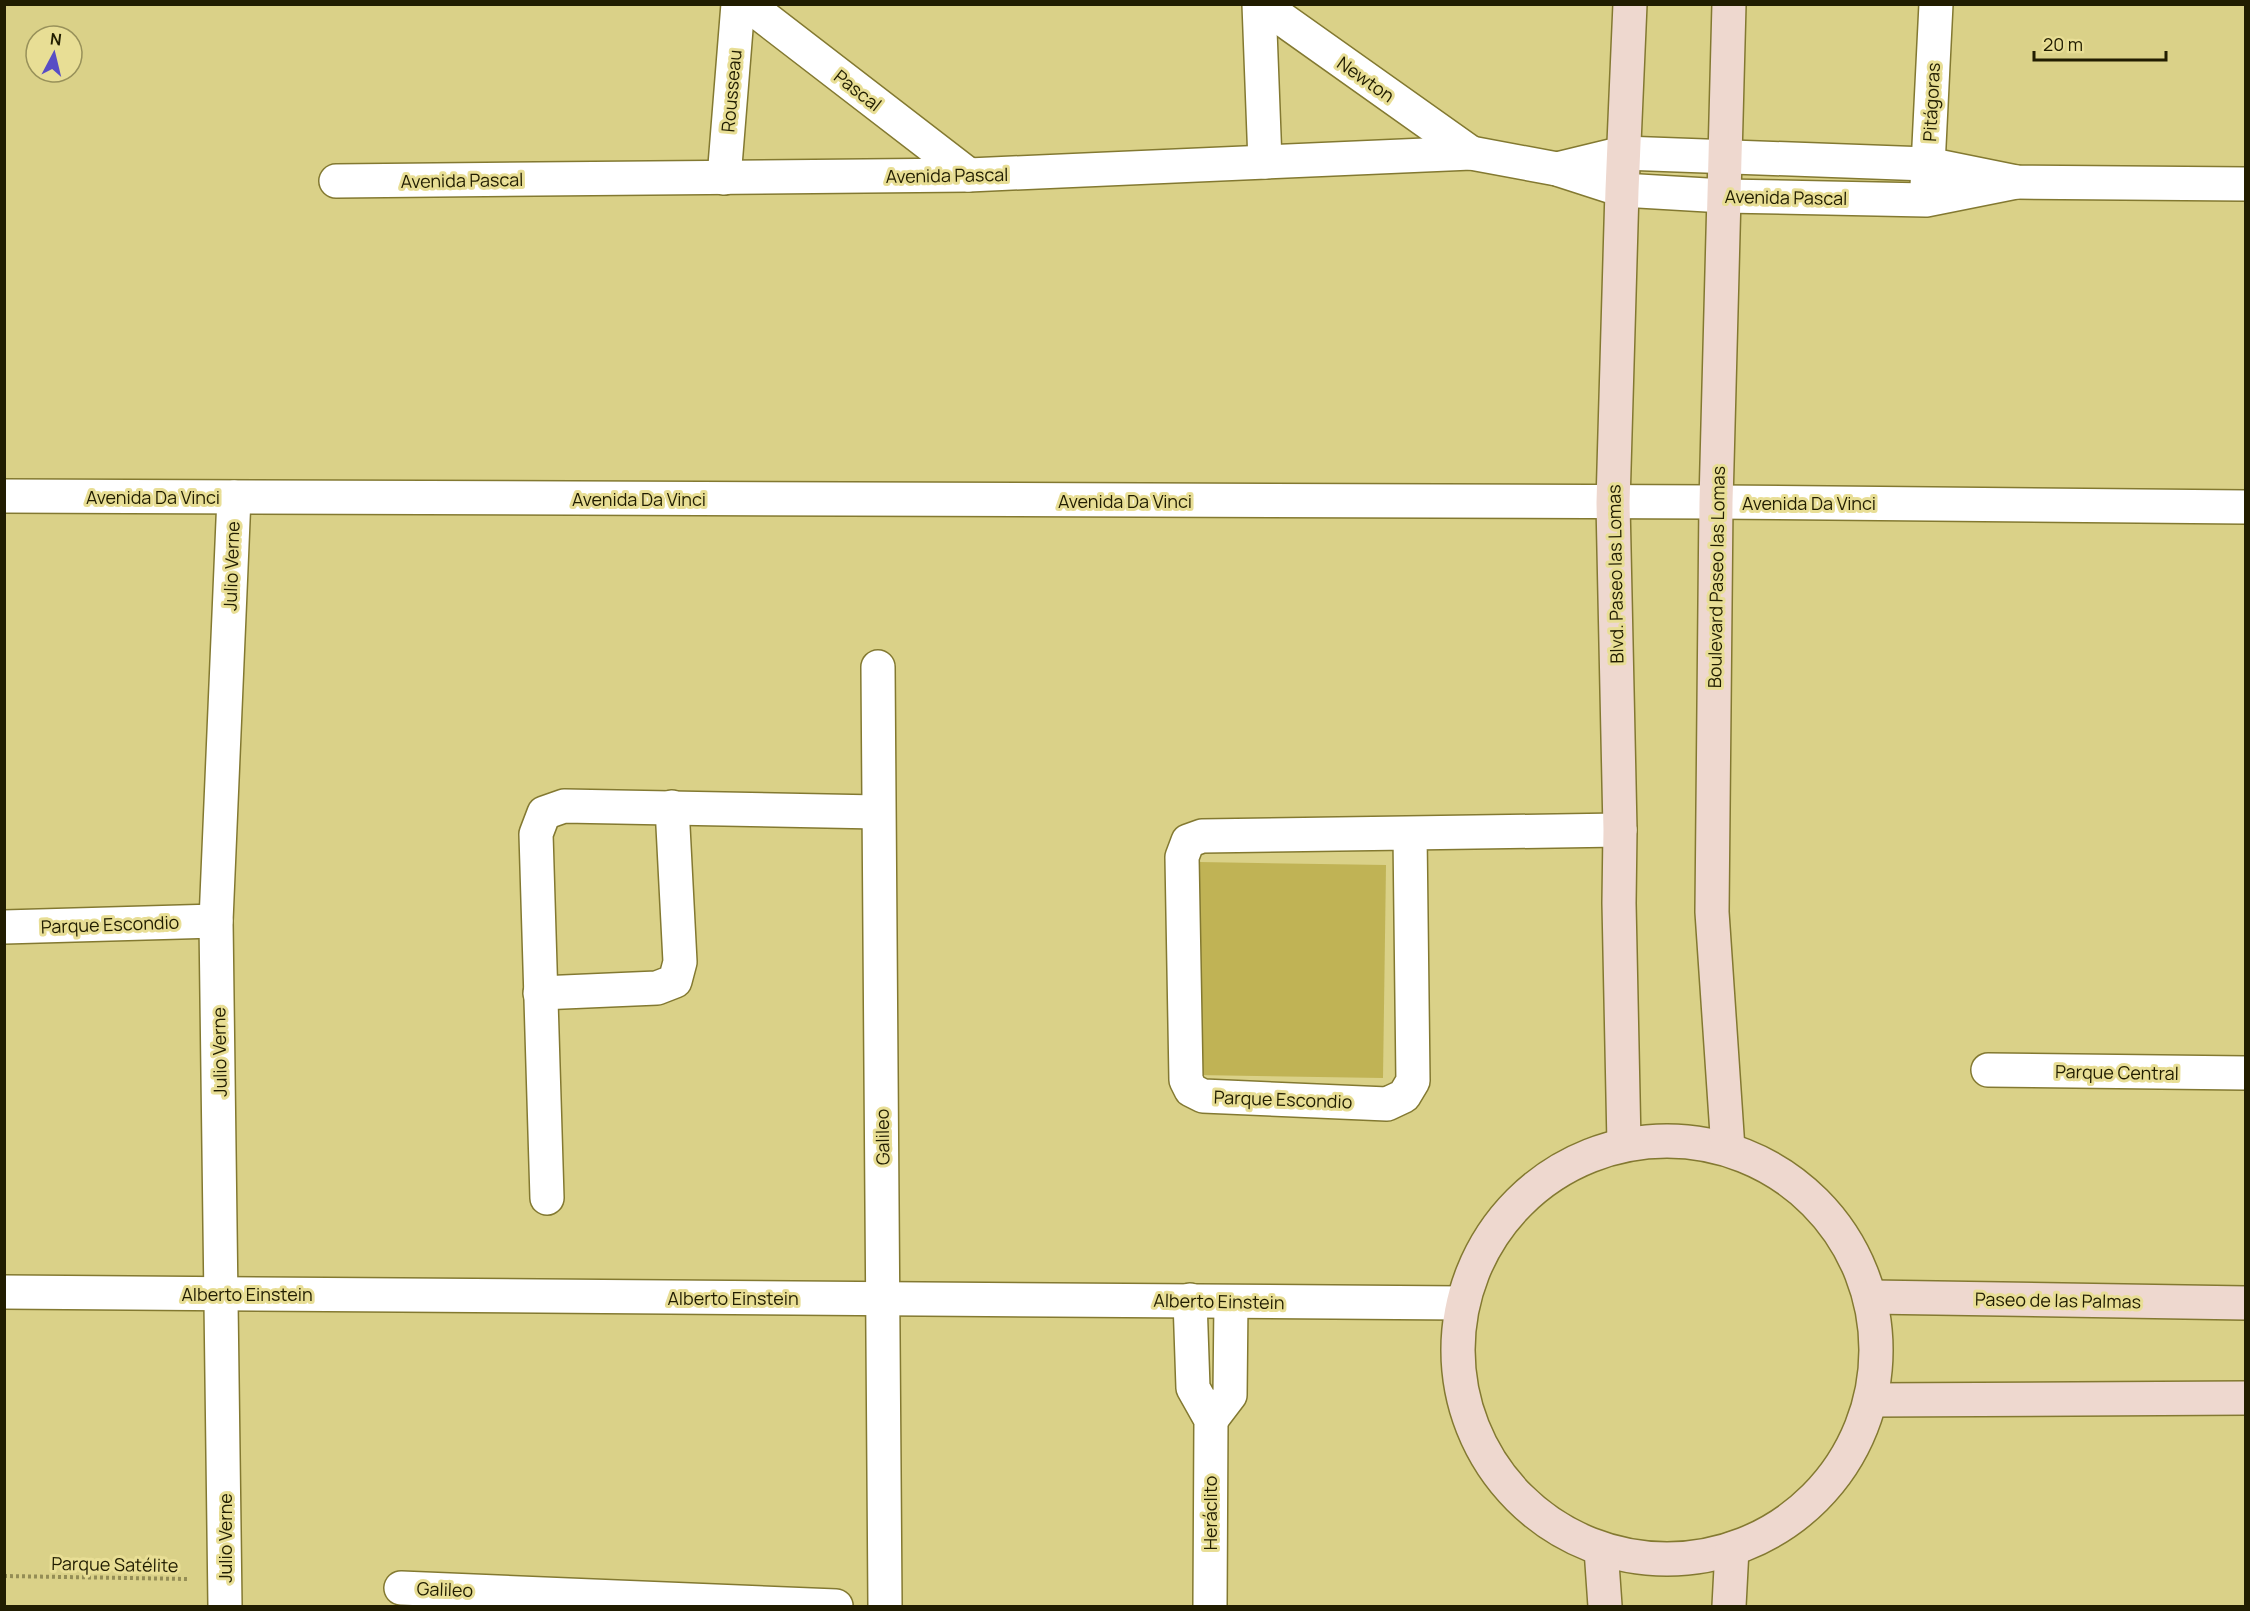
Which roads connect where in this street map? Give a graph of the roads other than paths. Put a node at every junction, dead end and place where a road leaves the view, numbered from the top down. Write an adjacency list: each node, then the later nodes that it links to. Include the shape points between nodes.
1 (738, 4): 14 (street, Rousseau)
2 (747, 4): 13 (street, Pascal)
3 (1260, 4): 7 (street, Newton); 10 (street)
4 (1630, 4): 8 (street, Blvd. Paseo las Lomas)
5 (1729, 4): 9 (street, Boulevard Paseo las Lomas)
6 (1936, 4): 11 (street, Pitágoras)
7 (1471, 153): 10 (street, Avenida Pascal); 12 (street, Avenida Pascal)
8 (1623, 153): 9 (street, Avenida Pascal); 12 (street, Avenida Pascal); 18 (street, Blvd. Paseo las Lomas)
9 (1725, 156): 11 (street, Avenida Pascal); 19 (street, Boulevard Paseo las Lomas)
10 (1265, 162): 13 (street, Avenida Pascal)
11 (1927, 164): 16 (street, Avenida Pascal); 20 (street, Pitágoras)
12 (1557, 169): 18 (street, Avenida Pascal)
13 (969, 175): 14 (street, Avenida Pascal)
14 (724, 178): 15 (street, Avenida Pascal)
15 (336, 181)
16 (2016, 182): 17 (street, Avenida Pascal); 20 (street, Avenida Pascal)
17 (2246, 184)
18 (1622, 190): 19 (street, Avenida Pascal); 24 (street, Blvd. Paseo las Lomas)
19 (1724, 196): 20 (street, Avenida Pascal); 23 (street, Boulevard Paseo las Lomas)
20 (1926, 200)
21 (4, 496): 22 (street, Avenida Da Vinci)
22 (234, 497): 24 (street, Avenida Da Vinci); 31 (street, Julio Verne)
23 (1716, 502): 24 (street, Avenida Da Vinci); 25 (street, Avenida Da Vinci); 37 (street, Boulevard Paseo las Lomas, via 1712,912)
24 (1613, 503): 29 (street, Blvd. Paseo las Lomas)
25 (2246, 507)
26 (878, 667): 28 (street, Galileo)
27 (672, 807): 28 (street); 33 (street, via 564,806 544,813 536,834); 33 (street, via 680,962 675,981 657,988)
28 (878, 812): 42 (street, Galileo)
29 (1620, 830): 30 (street, Parque Escondio); 36 (street, Blvd. Paseo las Lomas)
30 (1410, 834): 30 (street, Parque Escondio, via 1202,836 1188,841 1182,857 1186,1080 1191,1090 1203,1096 1386,1104 1404,1096 1413,1081)
31 (216, 921): 32 (street, Parque Escondio); 40 (street, Julio Verne)
32 (4, 927)
33 (540, 993): 38 (street)
34 (1988, 1070): 35 (street, Parque Central)
35 (2246, 1073)
36 (1624, 1144): 37 (street, via 1677,1140); 45 (street, via 1568,1164 1519,1200 1483,1247)
37 (1728, 1149): 41 (street, via 1792,1181 1841,1232)
38 (547, 1198)
39 (4, 1292): 40 (street, Alberto Einstein)
40 (222, 1294): 42 (street, Alberto Einstein); 53 (street, Julio Verne)
41 (1870, 1297): 46 (street, Paseo de las Palmas); 48 (street, via 1878,1348)
42 (883, 1299): 43 (street, Alberto Einstein); 56 (street, Galileo)
43 (1190, 1300): 44 (street, Alberto Einstein); 49 (street, Heráclito, via 1193,1388)
44 (1231, 1302): 45 (street, Alberto Einstein); 49 (street, via 1230,1395)
45 (1461, 1303): 50 (street, via 1458,1380 1483,1453 1533,1512)
46 (2246, 1303)
47 (2246, 1398): 48 (street)
48 (1871, 1400): 51 (street, via 1844,1465 1794,1517)
49 (1211, 1420): 57 (street, Heráclito)
50 (1601, 1549): 51 (street, via 1645,1559 1689,1559); 58 (street)
51 (1732, 1550): 59 (street)
52 (401, 1588): 54 (street, Galileo)
53 (225, 1593)
54 (526, 1600): 55 (street, Galileo)
55 (836, 1606)
56 (885, 1606)
57 (1210, 1606)
58 (1605, 1606)
59 (1729, 1606)

